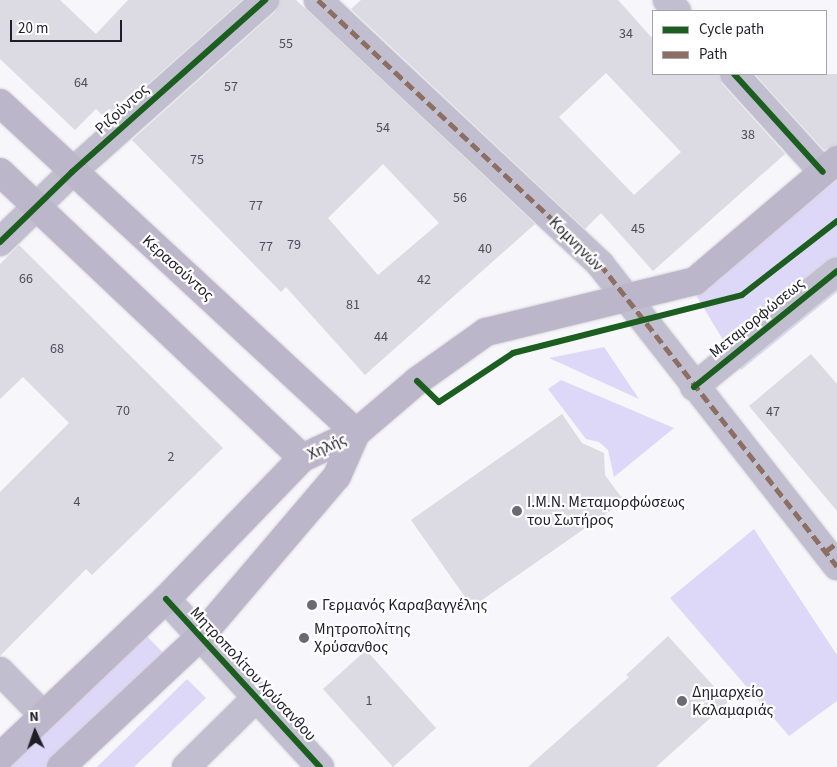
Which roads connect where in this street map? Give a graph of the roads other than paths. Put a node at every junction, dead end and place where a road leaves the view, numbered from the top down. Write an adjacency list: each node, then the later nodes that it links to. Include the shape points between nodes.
1 (265, 0): 9 (street, Ριζούντος)
2 (318, 0): 13 (street, Κομνηνών, via 600,264)
3 (667, 0): 4 (street)
4 (676, 10)
5 (735, 75): 7 (street)
6 (0, 103): 9 (main road, Κερασούντος)
7 (830, 166): 13 (main road, via 695,281)
8 (0, 172): 10 (main road)
9 (72, 172): 10 (street, Ριζούντος); 15 (main road, Κερασούντος)
10 (36, 207): 11 (street, Ριζούντος); 16 (main road)
11 (0, 242)
12 (837, 271): 14 (street, Μεταμορφώσεως)
13 (625, 300): 14 (street, Κομνηνών); 15 (main road, via 486,332 417,381)
14 (694, 387): 17 (street, Κομνηνών)
15 (356, 433): 16 (main road, Χηλής); 19 (main road, Χηλής, via 337,476)
16 (302, 458): 18 (main road, Χηλής)
17 (833, 553)
18 (166, 599): 19 (street, Μητροπολίτου Χρύσανθου); 22 (main road, Χηλής)
19 (200, 637): 21 (street, Μητροπολίτου Χρύσανθου); 24 (main road, Χηλής)
20 (0, 670): 22 (street)
21 (256, 698): 25 (street); 26 (street, Μητροπολίτου Χρύσανθου)
22 (43, 715): 23 (main road, Χηλής)
23 (0, 756)
24 (61, 767)
25 (186, 767)
26 (320, 767)

